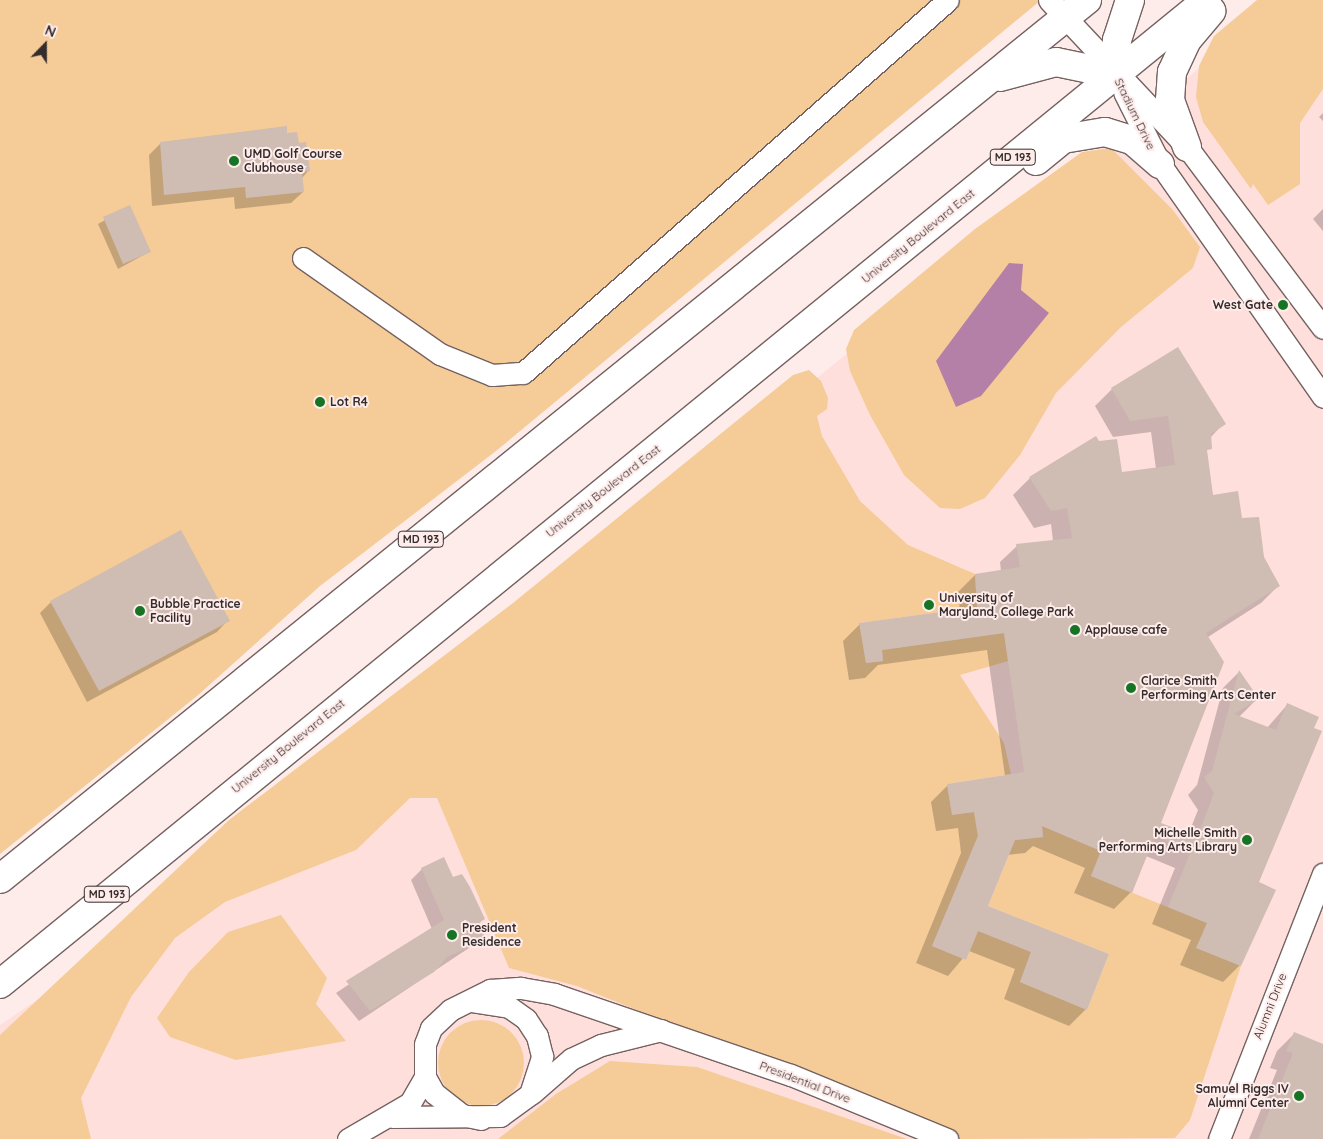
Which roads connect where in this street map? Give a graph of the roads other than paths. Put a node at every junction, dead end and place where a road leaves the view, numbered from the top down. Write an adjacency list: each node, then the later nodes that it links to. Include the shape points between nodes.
1 (948, 0): 12 (street, via 523,373 492,375 440,354)
2 (1087, 0): 6 (main road, MD 193)
3 (1130, 0): 7 (main road, via 1117,40)
4 (1207, 0): 7 (main road, University Boulevard East / MD 193)
5 (1220, 0): 9 (main road, via 1187,40 1172,72 1170,100)
6 (1057, 8): 7 (street); 8 (main road, MD 193)
7 (1114, 74): 8 (main road, via 1046,63 1003,75); 9 (street, Stadium Drive); 10 (street, Stadium Drive); 11 (main road, University Boulevard East / MD 193)
8 (959, 103): 16 (main road, MD 193)
9 (1187, 147): 13 (street, Stadium Drive)
10 (1160, 164): 11 (main road, via 1121,136 1091,133 1063,139 952,228); 14 (street, Stadium Drive)
11 (912, 242): 17 (main road, University Boulevard East / MD 193)
12 (304, 258)
13 (1323, 328)
14 (1323, 397)
15 (1323, 874): 26 (street, Alumni Drive)
16 (0, 879)
17 (3, 983)
18 (469, 1001): 19 (street, Presidential Drive, via 490,990 521,988 554,994); 20 (street, via 450,1010 431,1028 425,1044); 21 (street, via 490,1001 509,1007 533,1030 542,1056)
19 (661, 1030): 21 (street, via 600,1045 572,1059); 25 (street, Presidential Drive, via 791,1074)
20 (426, 1077): 22 (street, via 410,1103); 23 (street, via 446,1106)
21 (530, 1094): 23 (street, via 517,1108)
22 (392, 1117): 23 (street); 24 (street, via 363,1127)
23 (481, 1119)
24 (348, 1139)
25 (947, 1139)
26 (1219, 1139)

